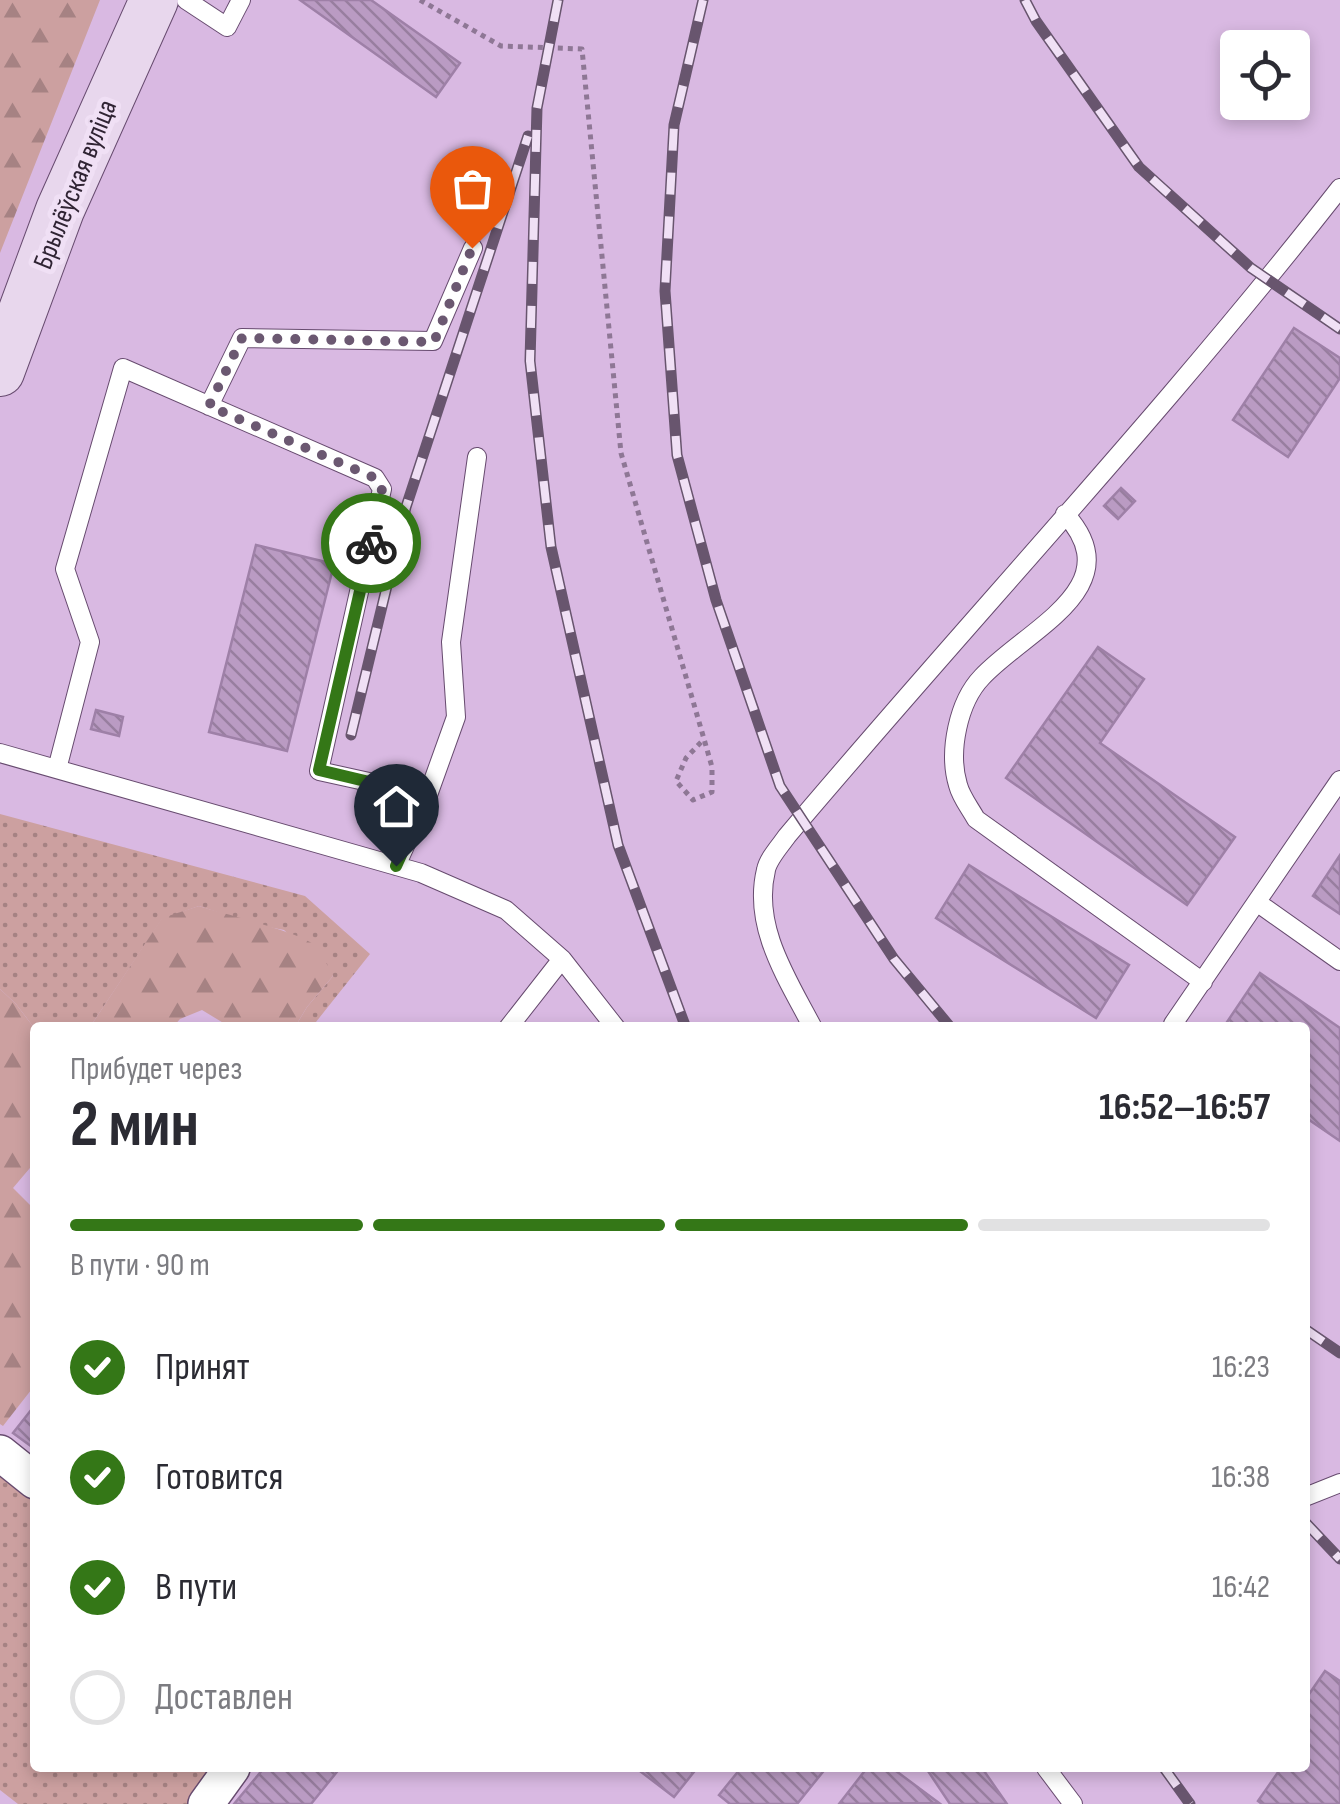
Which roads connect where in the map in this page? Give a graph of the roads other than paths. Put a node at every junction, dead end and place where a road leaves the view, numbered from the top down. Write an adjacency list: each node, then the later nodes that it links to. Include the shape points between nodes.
1 (154, 0): 6 (street, Брылёўская вуліца, via 60,210)
2 (186, 0): 3 (lane, via 226,27)
3 (241, 0)
4 (1340, 188): 9 (lane, via 1244,311)
5 (472, 248): 7 (lane, via 434,342 242,338)
6 (0, 372)
7 (209, 406): 11 (lane, via 123,368 65,569 90,642); 13 (lane, via 375,478 382,489 319,770)
8 (477, 457): 13 (lane, via 450,642 456,717)
9 (1065, 514): 18 (lane, via 1089,550 1085,580 1072,599 979,679 958,727 958,786 976,819); 21 (lane, via 766,868 772,950)
10 (0, 752): 11 (lane)
11 (56, 769): 14 (lane)
12 (1340, 780): 15 (lane)
13 (428, 796): 14 (lane)
14 (396, 866): 16 (lane, via 506,910)
15 (1258, 903): 17 (lane); 18 (lane)
16 (562, 959): 19 (lane); 20 (lane)
17 (1340, 962)
18 (1203, 982): 22 (lane)
19 (513, 1022)
20 (611, 1022)
21 (811, 1022)
22 (1174, 1022)
23 (0, 1453): 24 (street)
24 (30, 1477)
25 (1340, 1484): 26 (lane)
26 (1310, 1495)
27 (229, 1772): 29 (street)
28 (1049, 1772): 30 (lane)
29 (206, 1804)
30 (1074, 1804)

